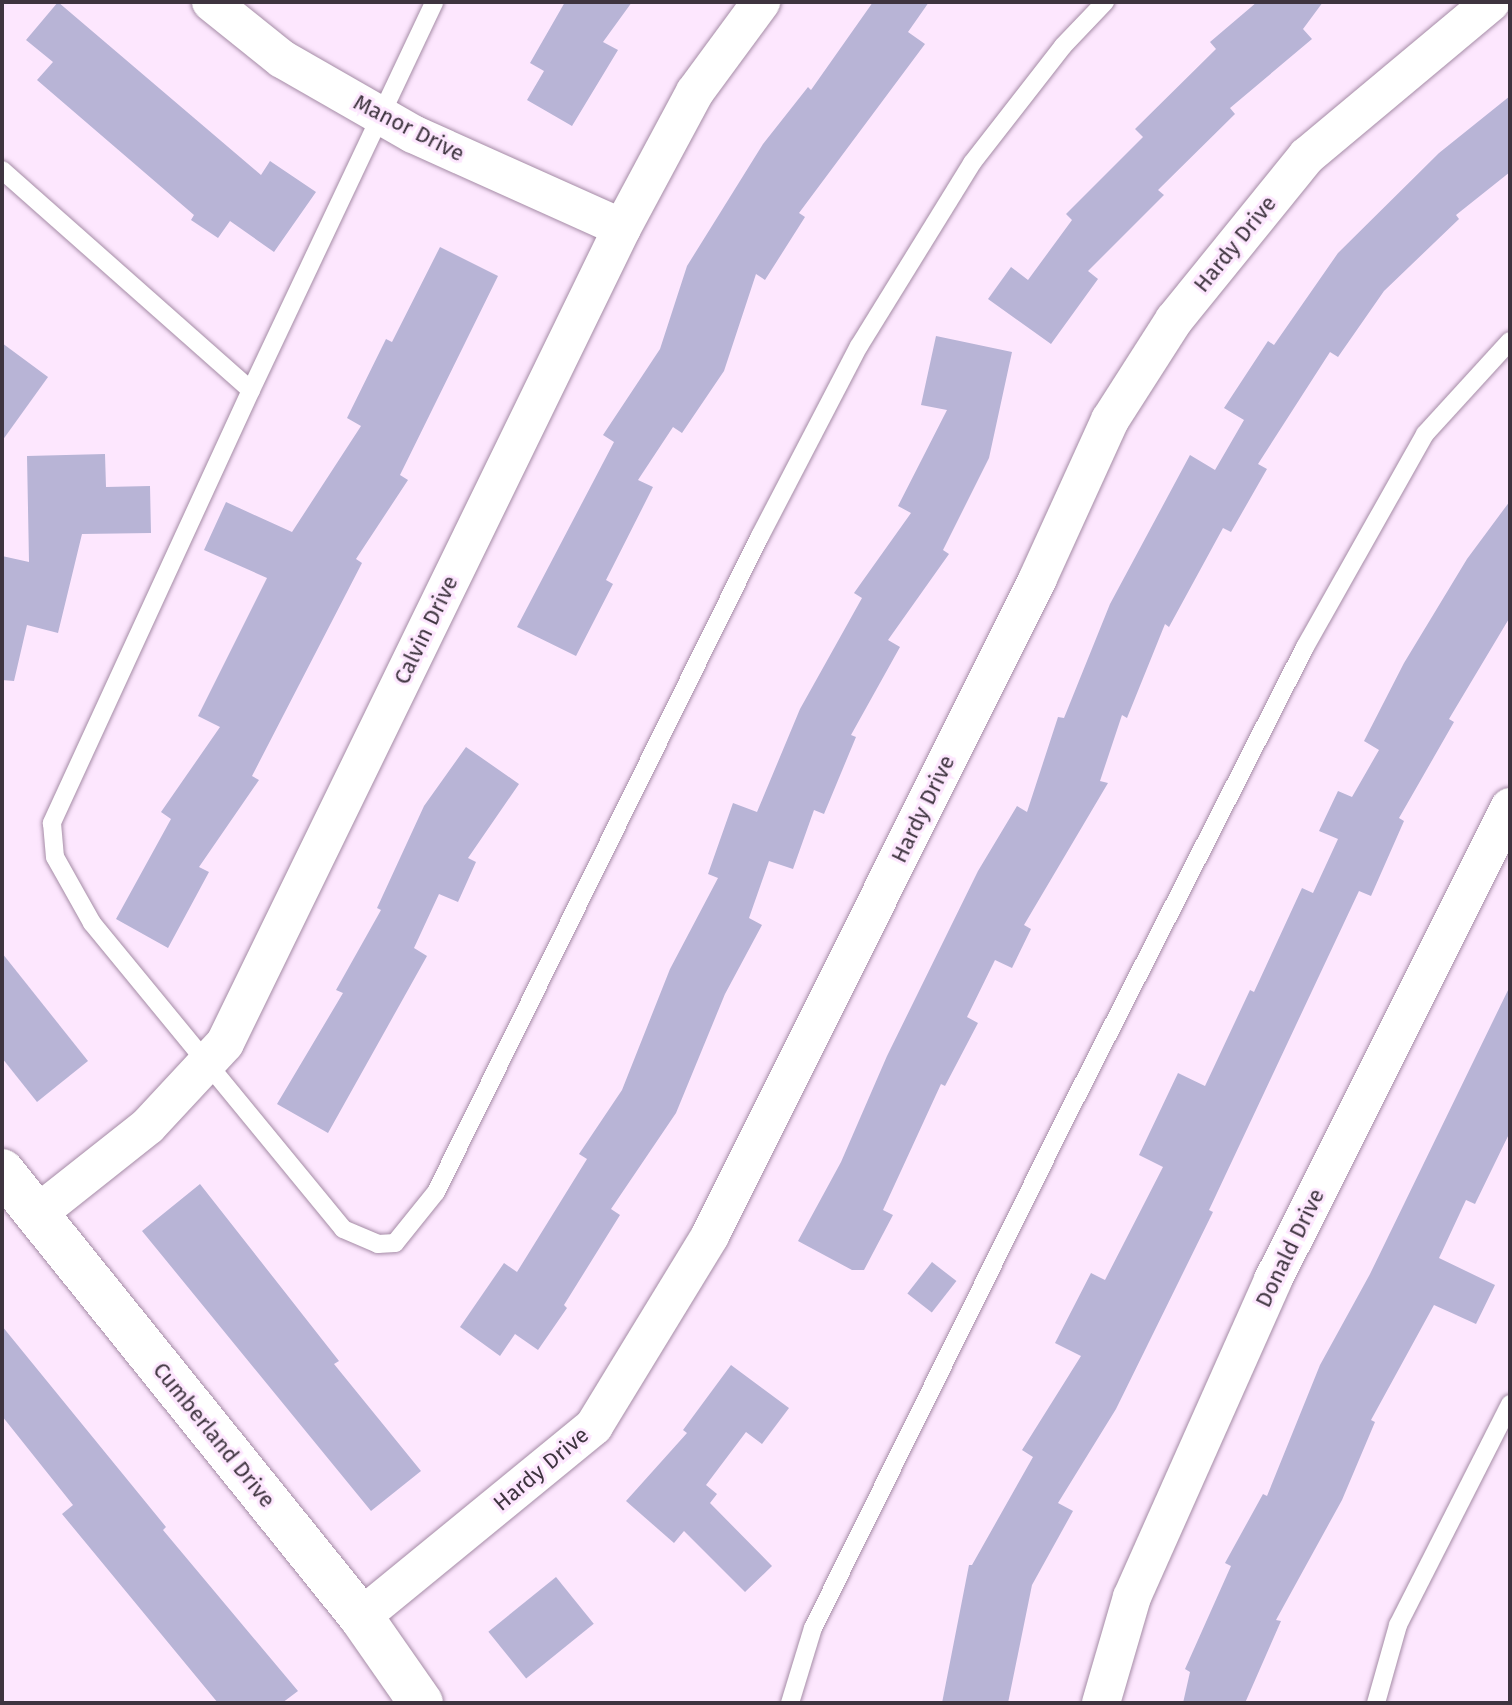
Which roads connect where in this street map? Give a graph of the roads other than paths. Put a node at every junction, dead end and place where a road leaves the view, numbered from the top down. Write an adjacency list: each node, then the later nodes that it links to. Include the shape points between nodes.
1 (211, 2): 6 (street, Manor Drive, via 282,59)
2 (434, 2): 6 (lane)
3 (761, 2): 8 (street, Calvin Drive, via 695,92)
4 (1105, 2): 12 (lane, via 1063,46 972,163 859,346 436,1192 395,1243 378,1244 343,1229)
5 (1491, 2): 16 (street, Hardy Drive, via 1307,156 1174,320 1110,420 1038,578 710,1236 594,1426)
6 (381, 116): 8 (street, Manor Drive); 10 (lane)
7 (2, 170): 10 (lane)
8 (622, 228): 12 (street, Calvin Drive, via 225,1043)
9 (1510, 341): 18 (lane, via 1425,434 1305,647 820,1614)
10 (251, 390): 12 (lane, via 52,823 55,857 92,923)
11 (1510, 807): 19 (street, Donald Drive, via 1273,1280 1132,1597)
12 (206, 1063): 14 (street, Calvin Drive, via 148,1126)
13 (2, 1171): 14 (street, Cumberland Drive)
14 (37, 1214): 16 (street, Cumberland Drive)
15 (1510, 1404): 20 (lane, via 1398,1625)
16 (361, 1617): 17 (street, Cumberland Drive)
17 (421, 1703)
18 (790, 1703)
19 (1101, 1703)
20 (1376, 1703)

